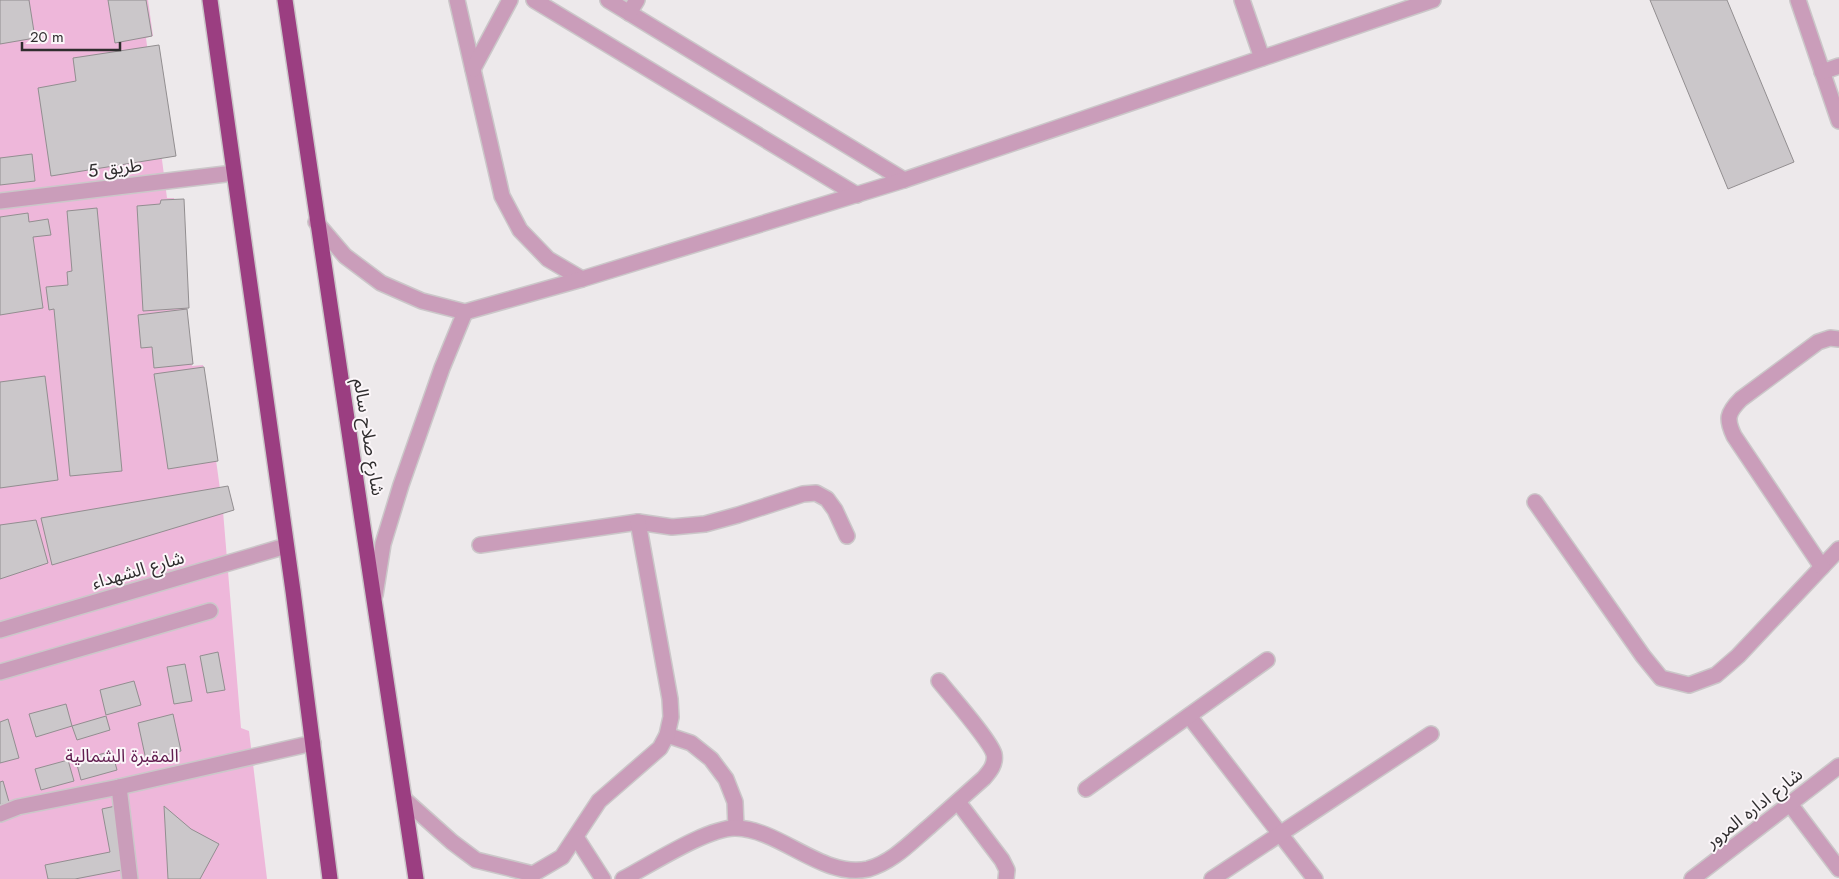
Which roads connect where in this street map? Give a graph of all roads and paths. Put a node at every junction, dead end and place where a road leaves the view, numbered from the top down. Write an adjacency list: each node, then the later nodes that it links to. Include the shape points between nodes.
1 (210, 0): 16 (highway)
2 (285, 0): 20 (highway, شارع صلاح سالم)
3 (458, 0): 13 (street)
4 (510, 0): 13 (street)
5 (534, 0): 18 (street)
6 (608, 0): 10 (street)
7 (1242, 0): 11 (street)
8 (1433, 0): 11 (street)
9 (1798, 0): 14 (street)
10 (633, 6): 17 (street)
11 (1262, 58): 17 (street)
12 (1839, 66): 14 (street)
13 (473, 69): 21 (street, via 502,196 520,230 548,259)
14 (1822, 72): 15 (street)
15 (1839, 120)
16 (234, 173): 19 (street, طريق 5); 28 (highway)
17 (904, 180): 18 (street)
18 (857, 195): 21 (street)
19 (0, 201)
20 (316, 222): 22 (street, via 345,256 381,283 422,301); 31 (highway, شارع صلاح سالم)
21 (582, 279): 22 (street)
22 (466, 312): 31 (street, via 442,368 401,485 383,544)
23 (1839, 339): 30 (street, via 1818,342 1740,399 1730,410 1728,423)
24 (1535, 502): 30 (street, via 1642,656 1661,678 1689,685 1724,669)
25 (638, 522): 26 (street, via 672,526 705,524 803,494 816,493 827,499 835,510); 27 (street); 38 (street, via 670,699 672,717)
26 (847, 536)
27 (480, 545)
28 (286, 546): 33 (street, شارع الشهداء); 40 (highway)
29 (1839, 549): 30 (street)
30 (1822, 567)
31 (374, 595): 44 (highway, شارع صلاح سالم)
32 (210, 611): 35 (street)
33 (0, 630)
34 (1267, 660): 37 (street)
35 (0, 672)
36 (939, 681): 45 (street, via 994,754 993,768)
37 (1189, 716): 43 (street); 49 (street)
38 (667, 734): 48 (street, via 691,743 711,758 726,779 735,802); 50 (street, via 660,748 600,801)
39 (1431, 734): 49 (street)
40 (313, 743): 42 (street); 54 (highway)
41 (1839, 766): 46 (street, شارع اداره المرور)
42 (119, 787): 47 (street, via 18,807); 53 (street)
43 (1086, 789)
44 (404, 799): 52 (street, via 476,860); 55 (highway, شارع صلاح سالم)
45 (958, 802): 48 (street, via 888,861 867,869 844,870 751,830); 58 (street, via 1002,860 1008,870)
46 (1790, 804): 51 (street); 61 (street, شارع اداره المرور)
47 (0, 814)
48 (736, 828): 57 (street, via 704,836)
49 (1280, 834): 59 (street); 60 (street)
50 (576, 837): 52 (street, via 562,857); 56 (street)
51 (1839, 869)
52 (534, 877)
53 (130, 879)
54 (330, 879)
55 (416, 879)
56 (603, 879)
57 (623, 879)
58 (1006, 879)
59 (1212, 879)
60 (1315, 879)
61 (1692, 879)

